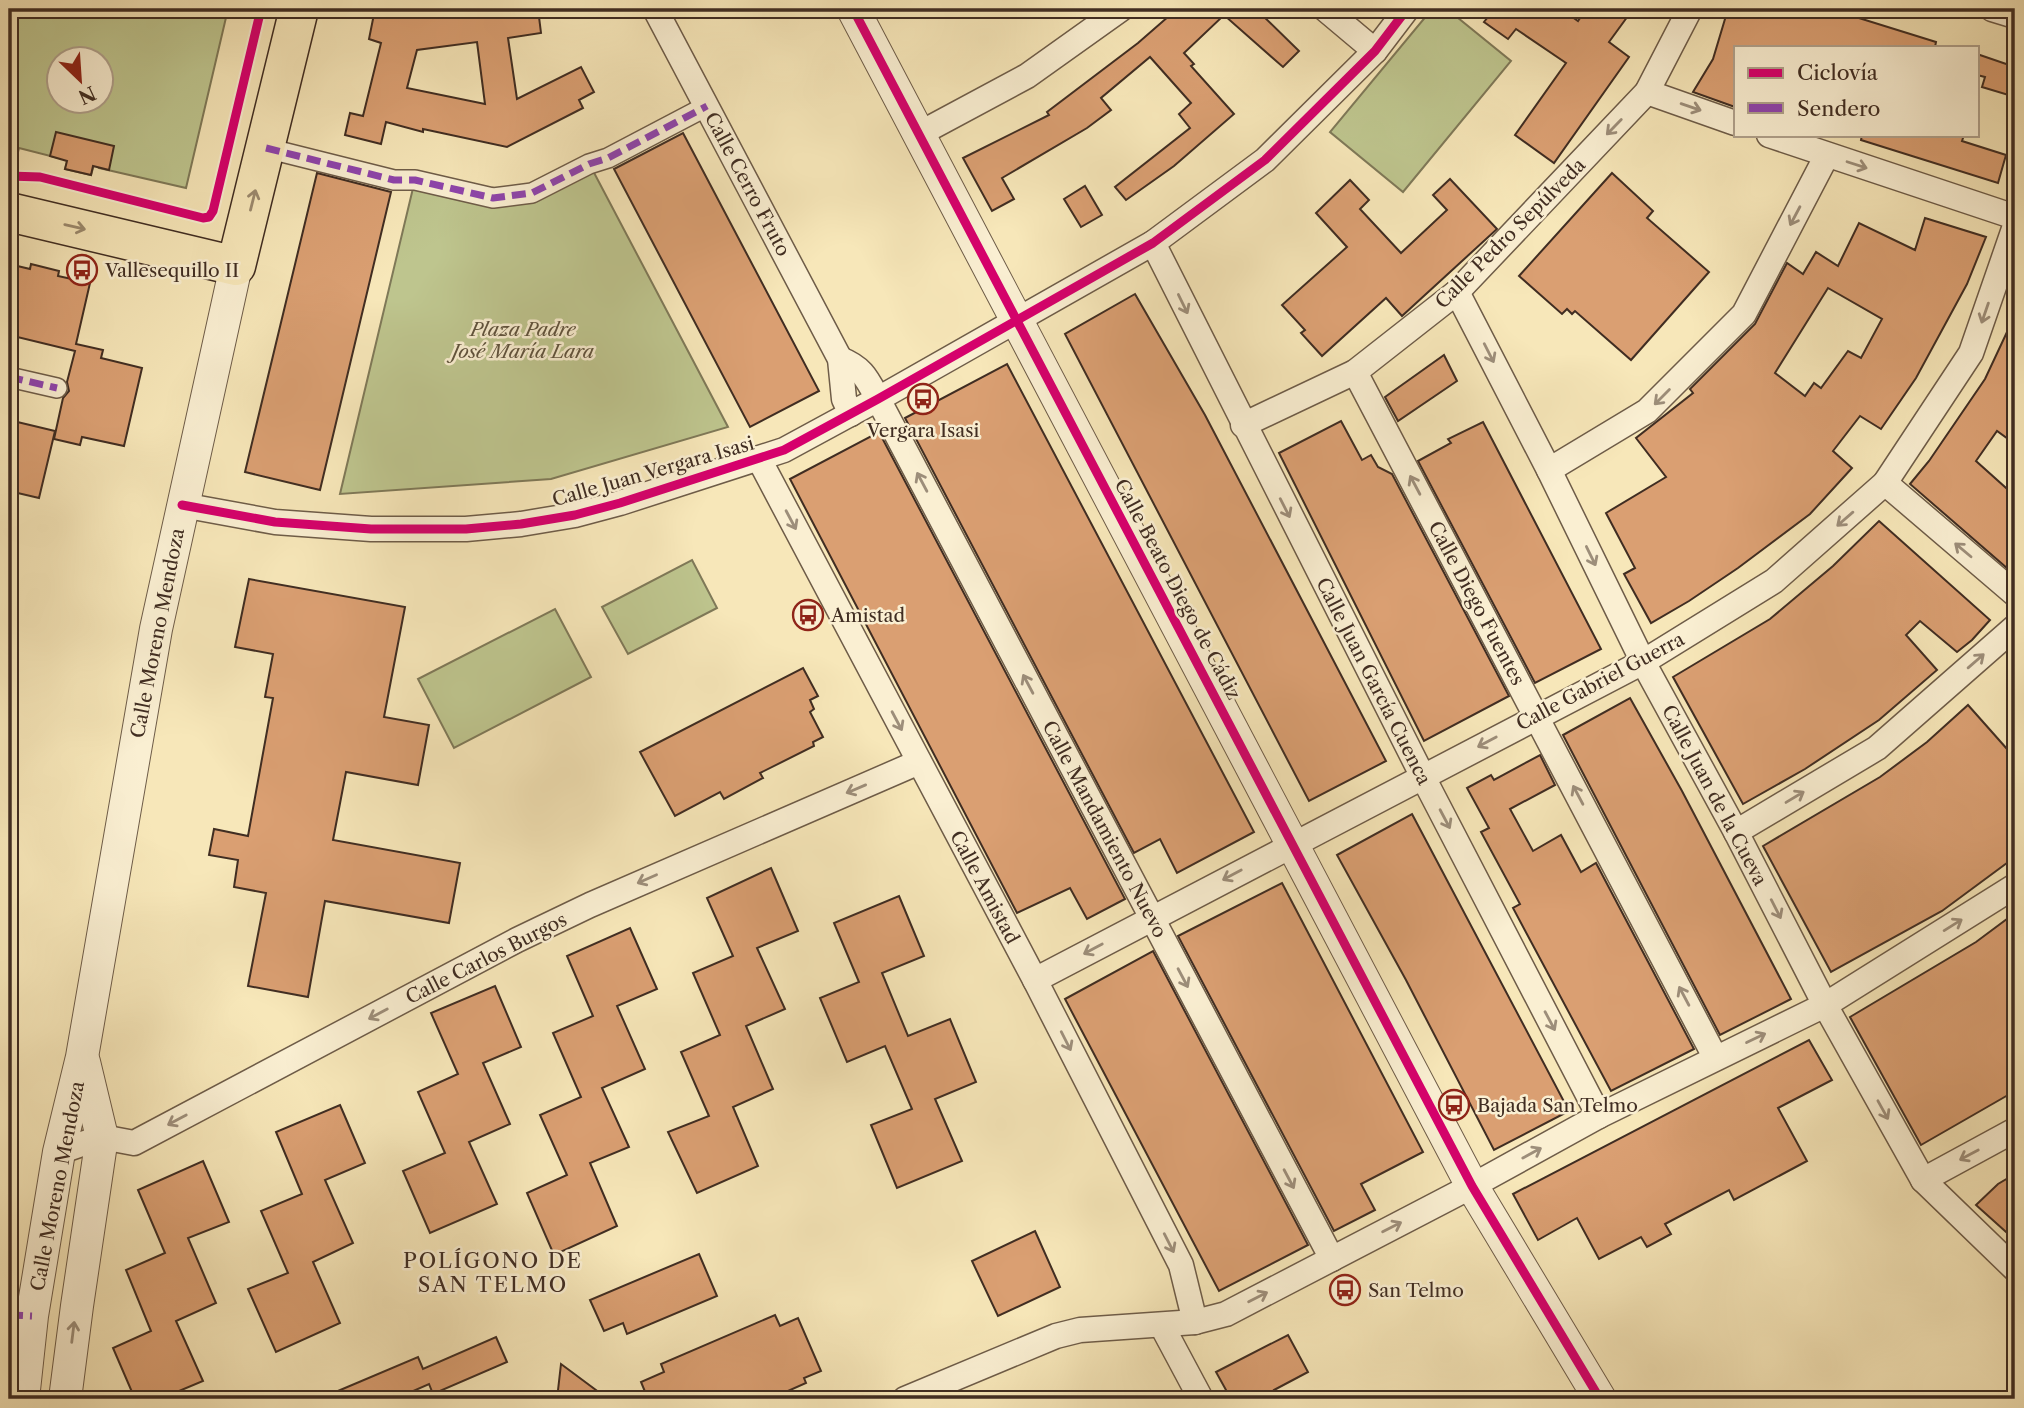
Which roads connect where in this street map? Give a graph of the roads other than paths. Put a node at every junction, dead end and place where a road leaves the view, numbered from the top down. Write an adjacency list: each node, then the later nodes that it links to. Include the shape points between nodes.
1 (299, 9): 16 (main road, Calle Moreno Mendoza)
2 (655, 9): 12 (street, Calle Cerro Fruto)
3 (853, 9): 14 (street, Calle Beato Diego de Cádiz)
4 (1121, 9): 14 (street, via 1027,76)
5 (1325, 9): 10 (street)
6 (1407, 9): 10 (street, Calle Juan Vergara Isasi)
7 (1690, 9): 11 (street, Calle Pedro Sepúlveda)
8 (1992, 9): 9 (street)
9 (2015, 16)
10 (1375, 51): 21 (street, Calle Juan Vergara Isasi, via 1265,160)
11 (1647, 92): 13 (street, one-way to 13); 23 (street, Calle Pedro Sepúlveda, one-way to 23)
12 (706, 106): 16 (street, via 532,193 493,198 415,180 394,180); 25 (street, Calle Cerro Fruto)
13 (1734, 123)
14 (919, 134): 24 (street, Calle Beato Diego de Cádiz)
15 (1772, 136): 17 (street)
16 (266, 148): 22 (main road, Calle Moreno Mendoza, one-way to 16)
17 (1827, 155): 19 (street, one-way to 19); 33 (street, one-way to 33, via 1744,314 1647,411)
18 (9, 212): 22 (main road, one-way to 22)
19 (2015, 217)
20 (2015, 226): 34 (street, Calle Gabriel Guerra, one-way to 34, via 1972,353)
21 (1153, 243): 24 (street, Calle Juan Vergara Isasi); 31 (street, Calle Juan García Cuenca, one-way to 31)
22 (236, 266): 35 (street, Calle Moreno Mendoza)
23 (1457, 292): 26 (street, Calle Pedro Sepúlveda); 33 (street, Calle Juan de la Cueva, one-way to 33)
24 (1017, 321): 29 (street, Calle Juan Vergara Isasi); 43 (street, Calle Beato Diego de Cádiz)
25 (840, 359): 29 (street, Calle Cerro Fruto, via 855,365); 30 (street, Calle Cerro Fruto, via 844,399)
26 (1355, 372): 31 (street, Calle Pedro Sepúlveda); 39 (street, Calle Diego Fuentes, one-way to 26)
27 (9, 377): 28 (street)
28 (57, 388)
29 (878, 400): 30 (street, Calle Juan Vergara Isasi); 45 (street, Calle Mandamiento Nuevo, one-way to 29)
30 (851, 414): 32 (street, Calle Juan Vergara Isasi)
31 (1243, 425): 41 (street, Calle Juan García Cuenca, one-way to 41)
32 (759, 459): 35 (street, Calle Juan Vergara Isasi, via 575,515 466,529 304,525); 40 (street, Calle Amistad, one-way to 40)
33 (1549, 470): 38 (street, Calle Juan de la Cueva, one-way to 38)
34 (1885, 483): 36 (street, one-way to 34); 38 (street, Calle Gabriel Guerra, one-way to 38, via 1774,581)
35 (182, 505): 48 (street, Calle Moreno Mendoza)
36 (2015, 594)
37 (2015, 627): 42 (street, one-way to 37, via 1877,748)
38 (1643, 662): 39 (street, Calle Gabriel Guerra); 42 (street, Calle Juan de la Cueva)
39 (1537, 716): 41 (street, Calle Gabriel Guerra, one-way to 41); 49 (street, Calle Diego Fuentes, one-way to 39)
40 (919, 762): 46 (street, Calle Amistad); 52 (street, Calle Carlos Burgos, one-way to 52, via 578,910 134,1143)
41 (1423, 777): 43 (street, Calle Gabriel Guerra); 50 (street, Calle Juan García Cuenca, one-way to 50)
42 (1737, 832): 47 (street, Calle Juan de la Cueva, one-way to 47)
43 (1292, 843): 45 (street, Calle Gabriel Guerra, one-way to 45); 55 (street, Calle Beato Diego de Cádiz)
44 (2015, 886): 47 (street, one-way to 44)
45 (1151, 918): 46 (street, Calle Gabriel Guerra, one-way to 46); 56 (street, Calle Mandamiento Nuevo, one-way to 56)
46 (1035, 980): 59 (street, Calle Amistad, one-way to 59, via 1181,1265)
47 (1825, 1004): 49 (street, one-way to 47); 54 (street, Calle Juan de la Cueva, one-way to 54)
48 (82, 1057): 52 (street, Calle Moreno Mendoza); 53 (street, Calle Moreno Mendoza)
49 (1715, 1057): 50 (street)
50 (1600, 1116): 55 (street, one-way to 50)
51 (2015, 1130): 54 (street, one-way to 54)
52 (103, 1137): 53 (street, Calle Carlos Burgos); 62 (street, Calle Moreno Mendoza, one-way to 52)
53 (59, 1152): 58 (street, Calle Moreno Mendoza)
54 (1923, 1180): 57 (street, Calle Juan de la Cueva)
55 (1472, 1186): 56 (street, one-way to 55); 65 (street, Calle Beato Diego de Cádiz)
56 (1332, 1259): 59 (street, one-way to 56, via 1226,1314)
57 (2015, 1269)
58 (20, 1316): 61 (street, Calle Moreno Mendoza)
59 (1195, 1322): 60 (street)
60 (1163, 1326): 63 (street, via 1080,1330 1056,1336); 64 (street)
61 (23, 1399)
62 (65, 1399)
63 (905, 1399)
64 (1201, 1399)
65 (1600, 1399)

